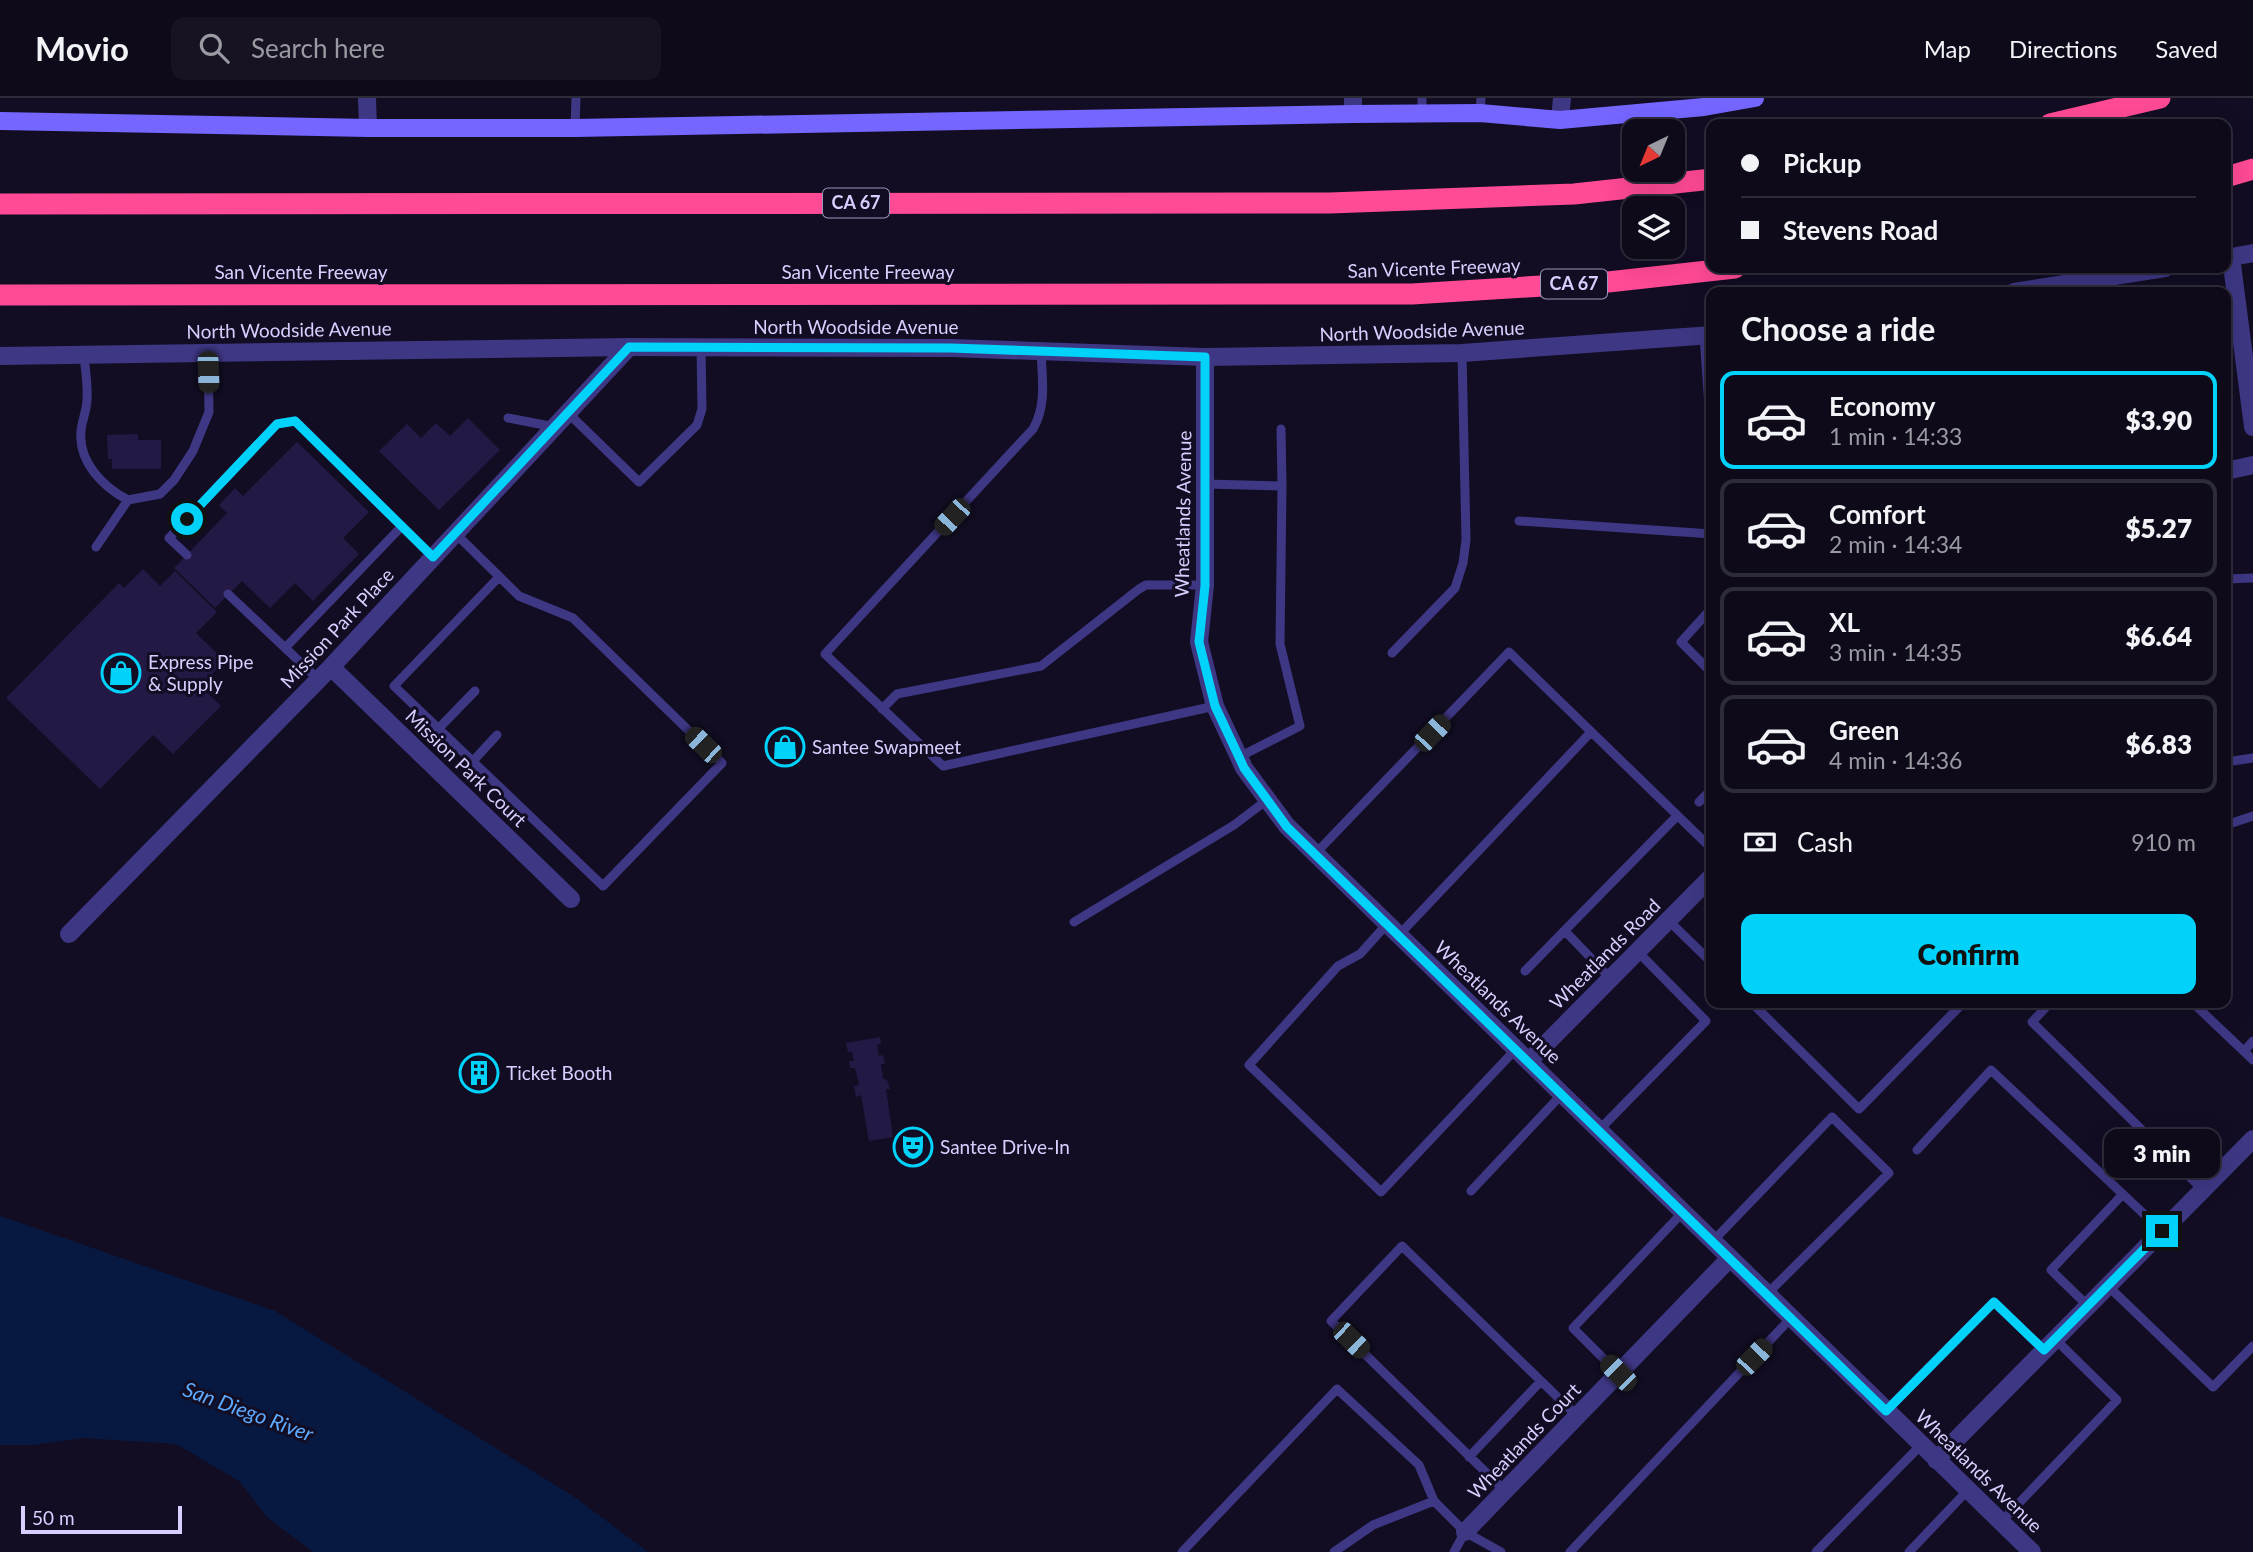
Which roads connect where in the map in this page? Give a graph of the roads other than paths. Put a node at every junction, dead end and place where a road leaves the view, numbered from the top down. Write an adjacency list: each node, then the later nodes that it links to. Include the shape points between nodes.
1 (366, 98): 12 (street)
2 (576, 98): 13 (lane)
3 (1562, 98): 10 (street)
4 (1755, 98): 10 (main road)
5 (2160, 98): 9 (highway)
6 (1353, 106): 7 (main road); 13 (main road)
7 (1422, 106): 8 (main road)
8 (1480, 106): 10 (main road)
9 (2071, 119)
10 (1560, 120)
11 (0, 121): 12 (main road)
12 (368, 128): 13 (main road)
13 (575, 128)
14 (2253, 169): 15 (highway)
15 (2231, 176)
16 (1706, 180): 19 (highway, CA 67, via 1574,194 1330,203)
17 (2253, 182): 18 (highway)
18 (2231, 184)
19 (0, 204)
20 (2253, 253): 21 (street)
21 (2231, 257)
22 (1706, 271): 26 (highway, San Vicente Freeway / CA 67, via 1412,294)
23 (2231, 271): 39 (street)
24 (2134, 273): 25 (street)
25 (2045, 287)
26 (0, 295)
27 (1706, 336): 33 (street, North Woodside Avenue)
28 (629, 347): 29 (street, North Woodside Avenue); 31 (street, North Woodside Avenue); 36 (street, Mission Park Place)
29 (701, 347): 30 (street, North Woodside Avenue); 36 (lane, via 702,409 697,425 639,482)
30 (1041, 351): 35 (street, North Woodside Avenue); 65 (lane, via 1043,402 1033,429 825,654)
31 (208, 352): 32 (street, North Woodside Avenue); 45 (lane, via 209,412 193,452 160,494)
32 (85, 354): 34 (street, North Woodside Avenue); 45 (lane, via 88,400 80,432 82,450 107,487)
33 (1462, 354): 35 (street, North Woodside Avenue); 60 (lane, via 1463,563 1455,588)
34 (0, 356)
35 (1205, 357): 43 (street, Wheatlands Avenue)
36 (568, 413): 38 (street, Mission Park Place)
37 (508, 418): 38 (lane)
38 (555, 427): 48 (street, Mission Park Place)
39 (2253, 427)
40 (1281, 429): 44 (lane)
41 (2253, 465): 42 (street)
42 (2231, 470)
43 (1206, 484): 44 (lane); 56 (street, Wheatlands Avenue)
44 (1282, 486): 69 (lane, via 1280,644 1300,726)
45 (128, 500): 50 (lane)
46 (1518, 521): 49 (lane)
47 (401, 526): 51 (lane, via 295,421 284,421 169,538); 52 (lane); 59 (lane)
48 (455, 533): 52 (street, Mission Park Place); 53 (lane)
49 (1706, 534)
50 (96, 547)
51 (187, 555)
52 (433, 557): 62 (street, Mission Park Place)
53 (499, 577): 66 (lane, via 394,686); 71 (lane, via 519,596 573,618 722,763 603,886)
54 (2253, 578): 55 (lane)
55 (2231, 579)
56 (1205, 586): 64 (street, Wheatlands Avenue, via 1199,642); 65 (lane, via 1146,585 1041,666 897,694)
57 (228, 594): 59 (lane)
58 (1706, 614): 61 (lane, via 1681,642)
59 (285, 648): 62 (lane)
60 (1392, 653)
61 (1706, 667)
62 (325, 673): 82 (street, Mission Park Court); 87 (street, Mission Park Place)
63 (475, 691): 66 (lane)
64 (1215, 706): 65 (lane, via 943,766); 69 (street, Wheatlands Avenue)
65 (882, 709)
66 (439, 728): 71 (lane)
67 (1591, 732): 76 (lane); 80 (lane, via 1509,652); 85 (lane)
68 (498, 735): 71 (lane)
69 (1239, 757): 74 (street, Wheatlands Avenue)
70 (2253, 758): 72 (lane)
71 (473, 761)
72 (2231, 761)
73 (1706, 795): 75 (lane)
74 (1267, 800): 80 (street, Wheatlands Avenue); 84 (lane)
75 (1699, 802)
76 (1677, 816): 79 (lane); 86 (lane)
77 (2253, 817): 78 (lane)
78 (2231, 824)
79 (1706, 843)
80 (1315, 854): 85 (street, Wheatlands Avenue)
81 (1706, 882): 83 (street, Wheatlands Road)
82 (571, 899)
83 (1668, 920): 88 (street, Wheatlands Road); 89 (lane)
84 (1074, 922)
85 (1393, 930): 98 (street, Wheatlands Avenue); 98 (lane, via 1338,966 1249,1065 1381,1192)
86 (1565, 931): 90 (lane); 91 (lane)
87 (69, 933)
88 (1637, 951): 91 (street, Wheatlands Road); 101 (lane, via 1706,1021)
89 (1706, 957)
90 (1525, 971)
91 (1610, 978): 98 (street, Wheatlands Road)
92 (1757, 1008): 93 (lane, via 1859,1109)
93 (1959, 1008)
94 (2045, 1008): 104 (lane, via 2032,1022)
95 (2198, 1008): 97 (lane)
96 (2253, 1041): 97 (lane)
97 (2244, 1051): 99 (lane)
98 (1522, 1055): 100 (street, Wheatlands Avenue)
99 (2253, 1060)
100 (1562, 1094): 101 (street, Wheatlands Avenue); 105 (lane)
101 (1599, 1130): 107 (street, Wheatlands Avenue)
102 (2253, 1139): 104 (street)
103 (1917, 1150): 106 (lane, via 1991,1070)
104 (2203, 1190): 108 (street)
105 (1471, 1191)
106 (2123, 1194): 108 (lane); 113 (lane, via 2051,1269)
107 (1683, 1212): 109 (street, Wheatlands Avenue); 117 (lane, via 1573,1328)
108 (2162, 1231): 111 (street)
109 (1713, 1241): 110 (street, Wheatlands Avenue); 112 (lane, via 1832,1117 1889,1173)
110 (1730, 1258): 112 (street, Wheatlands Avenue); 117 (street, Wheatlands Court)
111 (2108, 1286): 113 (street); 116 (lane, via 2213,1387)
112 (1767, 1294): 114 (street, Wheatlands Avenue)
113 (2088, 1306): 115 (street)
114 (1791, 1318): 119 (street, Wheatlands Avenue); 133 (lane)
115 (2050, 1345): 119 (lane, via 1994,1302); 123 (street); 127 (lane, via 2117,1401)
116 (2253, 1346)
117 (1618, 1373): 120 (street, Wheatlands Court)
118 (1541, 1381): 120 (lane); 122 (lane); 122 (lane, via 1402,1246 1331,1321)
119 (1886, 1411): 121 (street, Wheatlands Avenue)
120 (1577, 1416): 125 (street, Wheatlands Court)
121 (1921, 1445): 123 (street, Wheatlands Avenue); 134 (lane)
122 (1469, 1457): 125 (lane)
123 (1936, 1460): 124 (street, Wheatlands Avenue)
124 (1968, 1490): 127 (street, Wheatlands Avenue); 135 (lane)
125 (1504, 1491): 128 (street, Wheatlands Court)
126 (1434, 1500): 128 (lane); 129 (lane, via 1419,1465 1337,1389); 130 (lane, via 1373,1525)
127 (2001, 1522): 136 (street, Wheatlands Avenue)
128 (1465, 1532): 131 (lane); 132 (lane)
129 (1182, 1552)
130 (1335, 1552)
131 (1454, 1552)
132 (1501, 1552)
133 (1570, 1552)
134 (1816, 1552)
135 (1909, 1552)
136 (2032, 1552)

